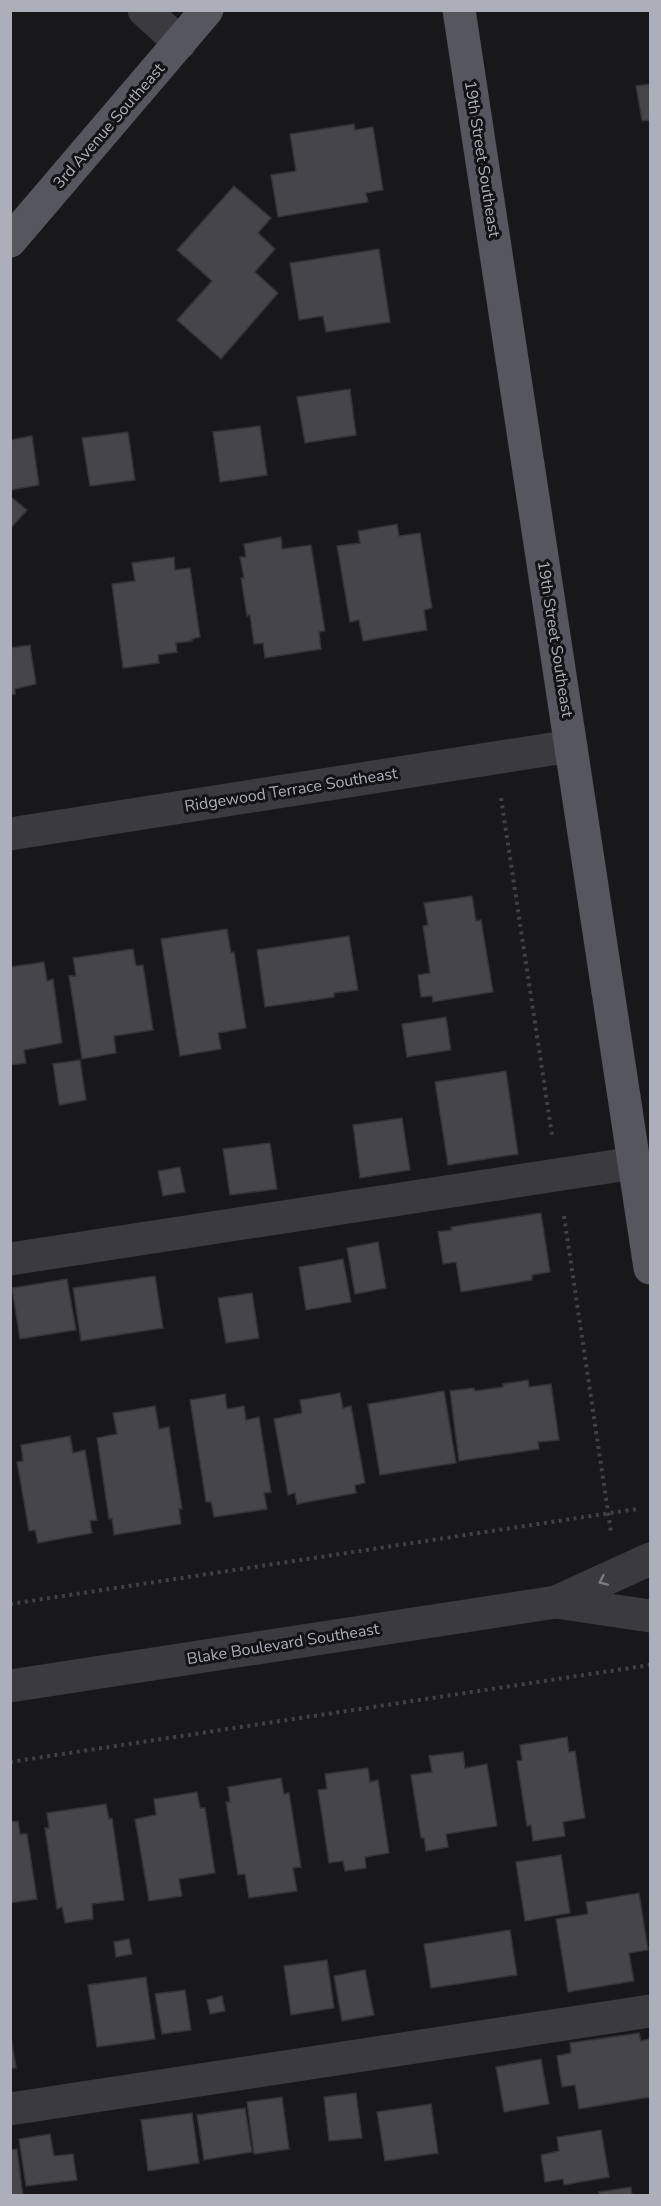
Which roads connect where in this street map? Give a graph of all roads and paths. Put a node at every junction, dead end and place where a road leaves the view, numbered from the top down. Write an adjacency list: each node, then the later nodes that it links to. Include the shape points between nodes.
1 (144, 10): 4 (street)
2 (207, 10): 4 (main road, 3rd Avenue Southeast)
3 (459, 10): 6 (main road, 19th Street Southeast)
4 (180, 43): 5 (main road, 3rd Avenue Southeast)
5 (10, 241)
6 (571, 746): 7 (street, Ridgewood Terrace Southeast); 8 (main road, 19th Street Southeast)
7 (10, 834)
8 (634, 1163): 9 (street); 10 (main road, 19th Street Southeast)
9 (10, 1259)
10 (651, 1268)
11 (637, 1509): 14 (path)
12 (651, 1559): 13 (street, Blake Boulevard Southeast, one-way to 13)
13 (556, 1602): 15 (street, Blake Boulevard Southeast); 17 (street, Blake Boulevard Southeast)
14 (10, 1604)
15 (651, 1616)
16 (651, 1665): 18 (path)
17 (10, 1686)
18 (10, 1762)
19 (651, 2011): 20 (street)
20 (10, 2109)

